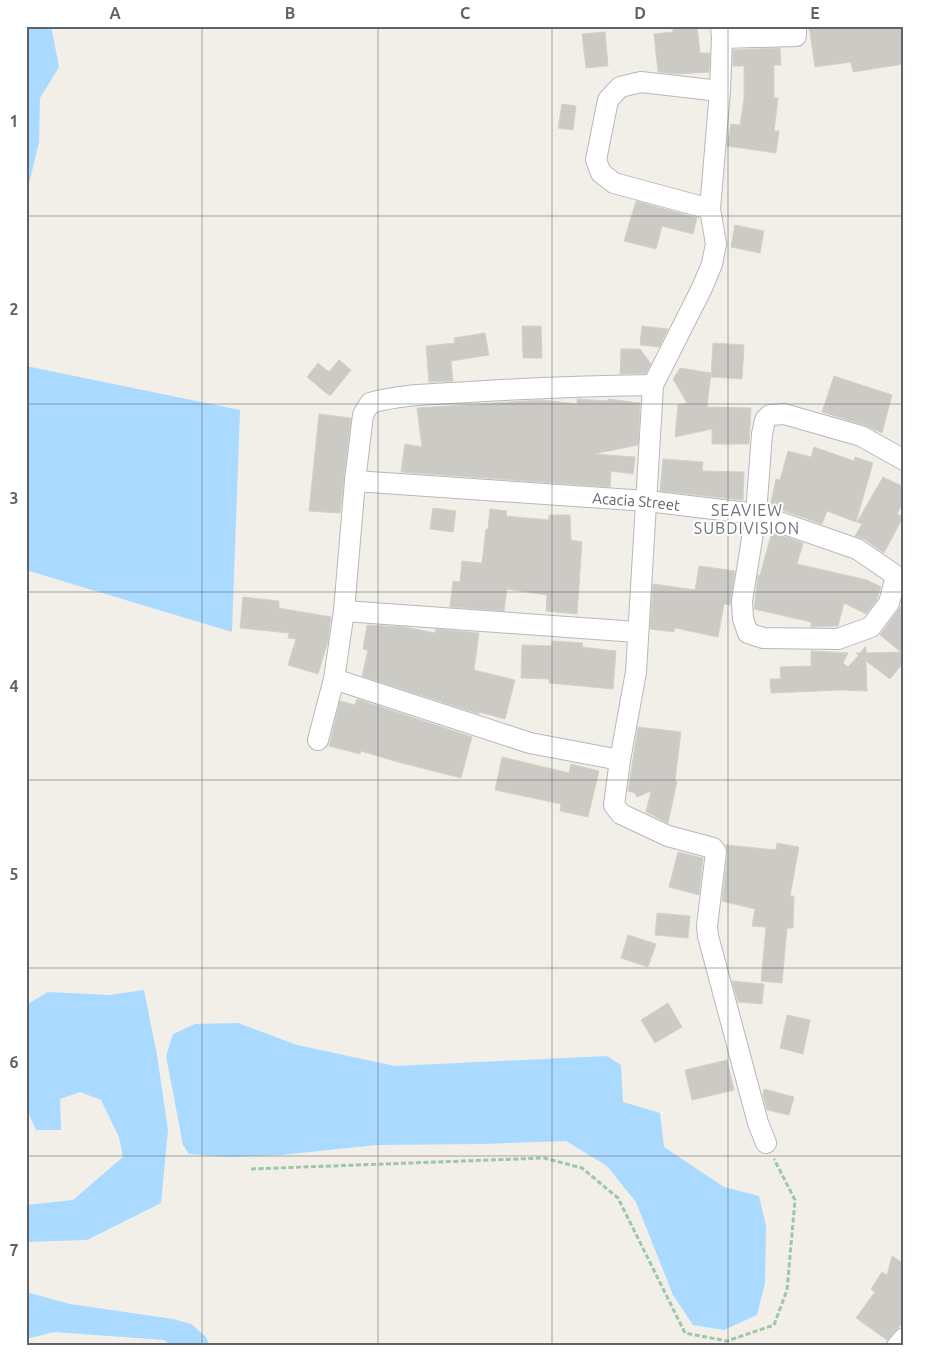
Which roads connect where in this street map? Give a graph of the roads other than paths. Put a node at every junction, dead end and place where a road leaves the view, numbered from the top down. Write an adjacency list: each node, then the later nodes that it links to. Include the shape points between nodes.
1 (796, 26): 2 (street, via 796,36)
2 (722, 32): 3 (street)
3 (720, 91): 4 (street); 4 (street, via 642,82 620,87 608,100 596,160 601,173 614,183)
4 (710, 209): 5 (street, via 716,244 712,264)
5 (653, 386): 7 (street, via 536,387 435,394 370,403 363,415); 8 (street)
6 (904, 460): 9 (street, via 861,436 784,414 770,414 762,434)
7 (354, 481): 8 (street, Acacia Street); 11 (street)
8 (647, 500): 9 (street, Acacia Street); 12 (street)
9 (756, 514): 10 (street, Acacia Street, via 857,549); 10 (street, via 742,601 748,633 763,638 838,639 871,627 889,603)
10 (900, 578)
11 (344, 610): 12 (street); 13 (street)
12 (638, 632): 15 (street, via 636,672)
13 (334, 679): 14 (street); 15 (street, via 530,743)
14 (318, 740)
15 (620, 760): 16 (street, via 614,805 620,814 668,836 713,848 716,852 708,936)
16 (766, 1144)
17 (904, 1338): 18 (street)
18 (897, 1346)

